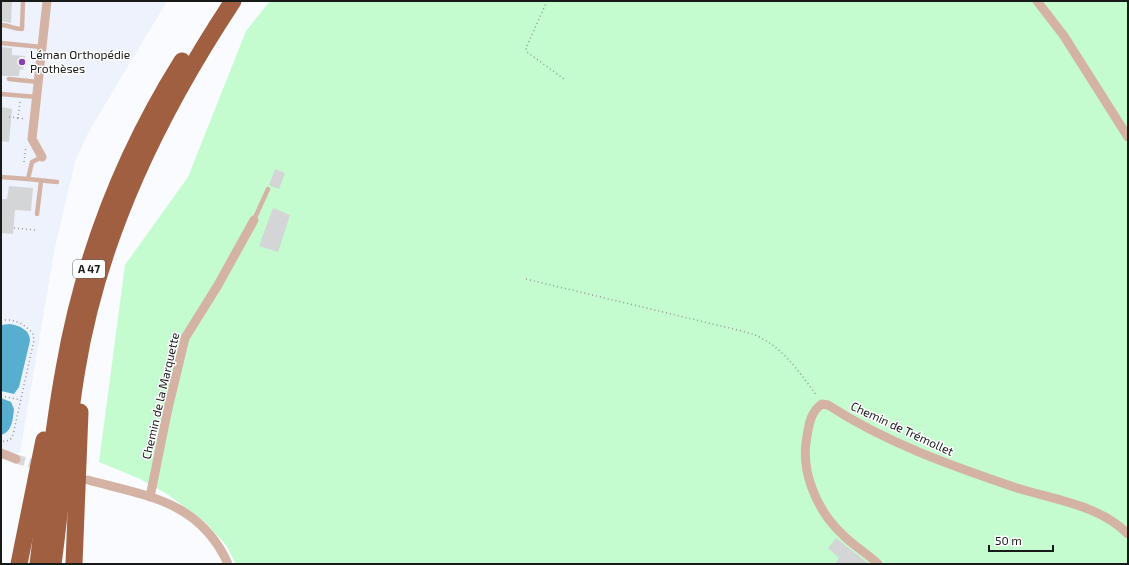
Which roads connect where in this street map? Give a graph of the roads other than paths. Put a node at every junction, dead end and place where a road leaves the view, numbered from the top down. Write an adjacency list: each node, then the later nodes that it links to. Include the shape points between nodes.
1 (23, 1): 6 (lane, via 22,29)
2 (47, 1): 8 (street)
3 (219, 1): 22 (highway, A 47, via 164,88 126,163 103,222 79,301)
4 (233, 1): 22 (highway, A 47, via 186,74 147,148 103,262 86,326)
5 (1038, 1): 13 (street, via 1064,36)
6 (1, 25)
7 (1, 43): 8 (lane)
8 (42, 47): 10 (street)
9 (9, 79): 10 (lane)
10 (38, 82): 12 (street)
11 (1, 94): 12 (lane)
12 (37, 97): 14 (street, via 32,139)
13 (1128, 137)
14 (42, 157): 16 (lane, via 32,162)
15 (1, 177): 16 (lane)
16 (28, 179): 17 (lane)
17 (41, 181): 18 (lane); 20 (lane)
18 (57, 182)
19 (268, 189): 21 (lane)
20 (37, 214)
21 (254, 220): 26 (street, Chemin de la Marquette, via 186,338)
22 (70, 369): 28 (highway, via 55,384); 29 (highway, A 47); 30 (highway, A 47, via 66,440); 31 (highway, via 81,391)
23 (1, 453): 24 (street)
24 (16, 459)
25 (88, 480): 26 (street)
26 (150, 497): 32 (street, via 180,508 197,521)
27 (1128, 534): 33 (street, Chemin de Trémollet, via 1109,518 1090,509 1015,488 932,458 857,424 828,405 822,404 813,413 809,425 804,461 807,474 818,500 837,530)
28 (19, 564)
29 (38, 564)
30 (53, 564)
31 (74, 564)
32 (228, 564)
33 (878, 564)

